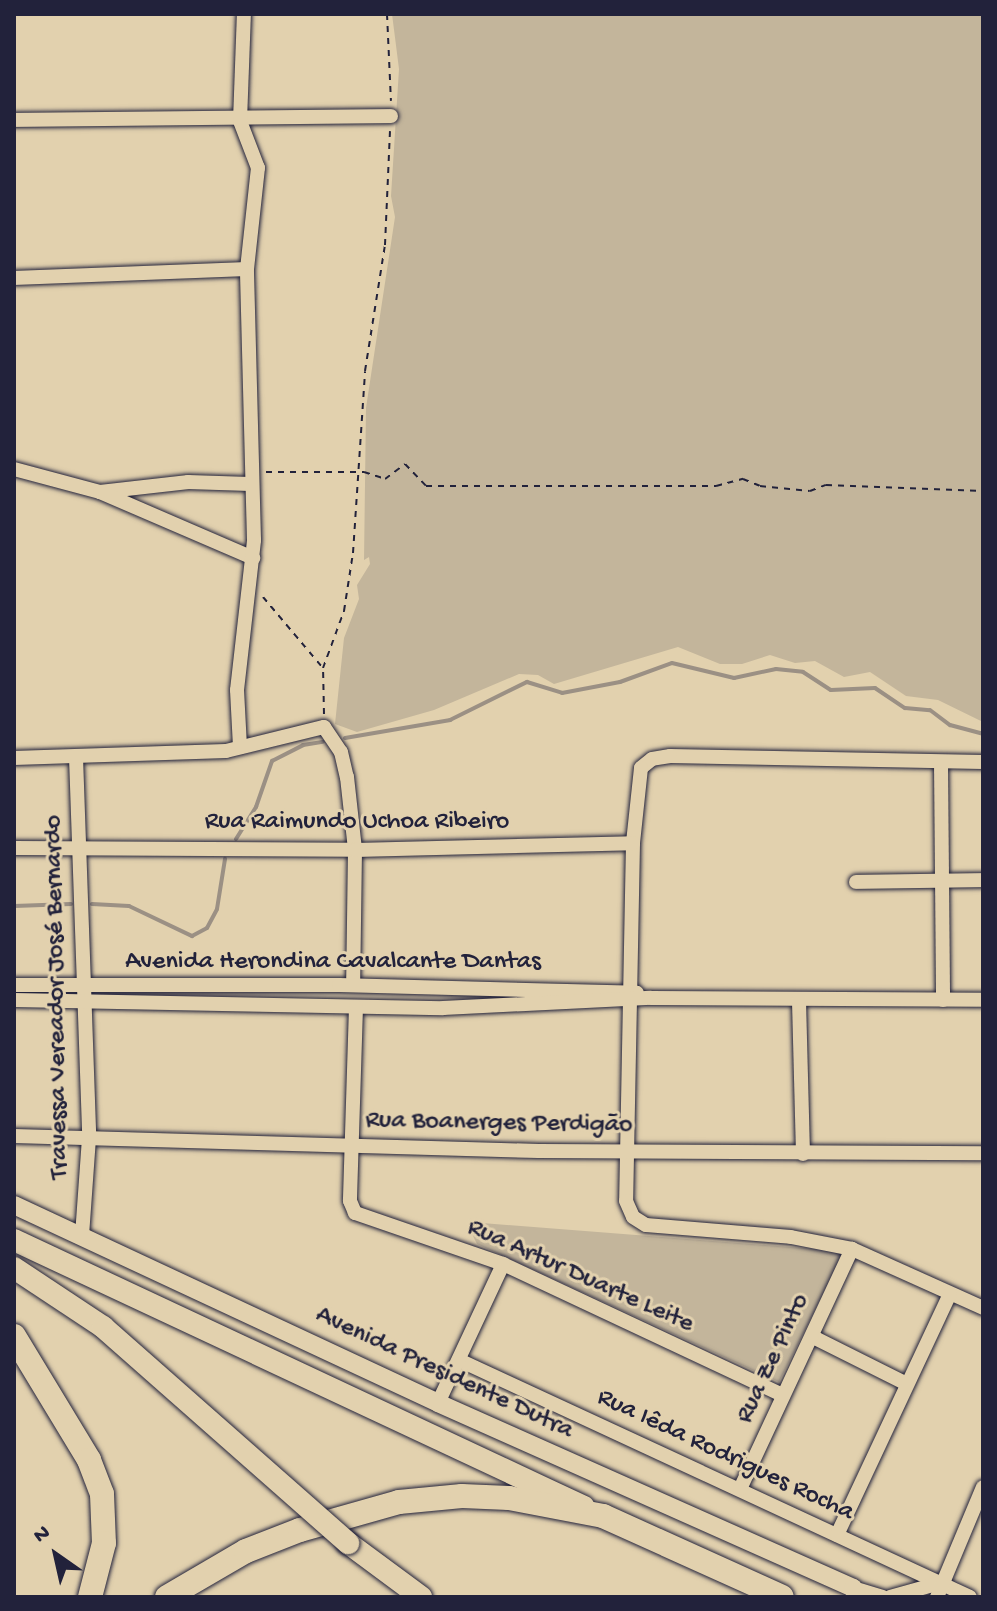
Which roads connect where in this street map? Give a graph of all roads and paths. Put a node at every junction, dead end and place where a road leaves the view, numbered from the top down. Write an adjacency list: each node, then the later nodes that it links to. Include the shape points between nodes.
1 (244, 14): 5 (street)
2 (387, 14): 3 (path)
3 (391, 116): 5 (street); 9 (path, via 385,245 365,371)
4 (14, 120): 5 (street)
5 (240, 121): 6 (street, via 258,162)
6 (247, 269): 7 (street); 10 (street)
7 (14, 278)
8 (14, 469): 12 (street)
9 (360, 472): 10 (path); 11 (path, via 385,479 405,464 426,486 484,488 716,486 743,479 810,491 826,485); 15 (path, via 344,611)
10 (250, 478): 12 (street); 13 (street)
11 (983, 491)
12 (100, 492): 13 (street)
13 (253, 558): 14 (street)
14 (252, 583): 15 (path); 17 (street, via 237,690)
15 (323, 668): 16 (path)
16 (324, 727): 17 (street); 25 (street, via 345,764)
17 (240, 747): 18 (street)
18 (76, 757): 19 (street); 23 (street, Travessa Vereador José Bernardo)
19 (14, 758)
20 (941, 762): 21 (street); 22 (street, via 652,759 641,768); 26 (street)
21 (983, 762)
22 (633, 843): 25 (street, Rua Raimundo Uchoa Ribeiro); 32 (street)
23 (81, 847): 24 (street, Rua Raimundo Uchoa Ribeiro); 25 (street, Rua Raimundo Uchoa Ribeiro); 31 (street, Travessa Vereador José Bernardo)
24 (14, 848)
25 (355, 850): 30 (street)
26 (944, 880): 27 (street); 28 (street); 34 (street)
27 (983, 880)
28 (856, 882)
29 (14, 985): 31 (street, Avenida Herondina Cavalcante Dantas)
30 (346, 985): 31 (street, Avenida Herondina Cavalcante Dantas); 32 (street, Avenida Herondina Cavalcante Dantas); 38 (street)
31 (84, 986): 37 (street, Travessa Vereador José Bernardo)
32 (631, 997): 36 (street, Avenida Herondina Cavalcante Dantas); 38 (street, Avenida Herondina Cavalcante Dantas); 42 (street)
33 (14, 1000): 37 (street, Avenida Herondina Cavalcante Dantas)
34 (943, 1000): 35 (street, Avenida Herondina Cavalcante Dantas); 36 (street, Avenida Herondina Cavalcante Dantas)
35 (983, 1000)
36 (799, 1001): 44 (street)
37 (85, 1002): 38 (street, Avenida Herondina Cavalcante Dantas); 40 (street, Travessa Vereador José Bernardo)
38 (348, 1008): 41 (street)
39 (14, 1136): 40 (street, Rua Boanerges Perdigão)
40 (89, 1138): 41 (street, Rua Boanerges Perdigão); 46 (street, Travessa Vereador José Bernardo)
41 (354, 1146): 42 (street, Rua Boanerges Perdigão); 49 (street, Rua Artur Duarte Leite, via 350,1201 355,1213)
42 (630, 1150): 44 (street, Rua Boanerges Perdigão); 48 (street, via 626,1201 640,1224 791,1237)
43 (983, 1153): 44 (street, Rua Boanerges Perdigão)
44 (803, 1154)
45 (14, 1205): 46 (street, Avenida Presidente Dutra)
46 (82, 1236): 58 (street, Avenida Presidente Dutra)
47 (14, 1240): 61 (main road)
48 (852, 1249): 51 (street); 54 (street, Rua Ze Pinto)
49 (503, 1264): 55 (street); 57 (street, Rua Artur Duarte Leite)
50 (14, 1268): 67 (main road, bridge, via 103,1327 348,1543)
51 (950, 1294): 52 (street); 56 (street)
52 (983, 1308)
53 (14, 1336): 65 (highway, via 82,1447 102,1494 104,1543)
54 (813, 1337): 56 (street); 57 (street, Rua Ze Pinto)
55 (459, 1360): 58 (street); 60 (street, Rua Iêda Rodrigues Rocha)
56 (907, 1384): 62 (street)
57 (783, 1395): 60 (street, Rua Ze Pinto)
58 (438, 1403): 64 (street, Avenida Presidente Dutra)
59 (983, 1487): 63 (street)
60 (740, 1489): 62 (street, Rua Iêda Rodrigues Rocha)
61 (603, 1516): 66 (highway, via 509,1498 399,1502 246,1551); 68 (highway)
62 (837, 1535): 63 (street, Rua Iêda Rodrigues Rocha)
63 (938, 1590): 70 (street); 71 (street); 72 (street, Rua Iêda Rodrigues Rocha)
64 (855, 1593): 69 (street, Avenida Presidente Dutra)
65 (90, 1597)
66 (167, 1597)
67 (421, 1597)
68 (782, 1597)
69 (883, 1597)
70 (890, 1597)
71 (925, 1597)
72 (970, 1597)

